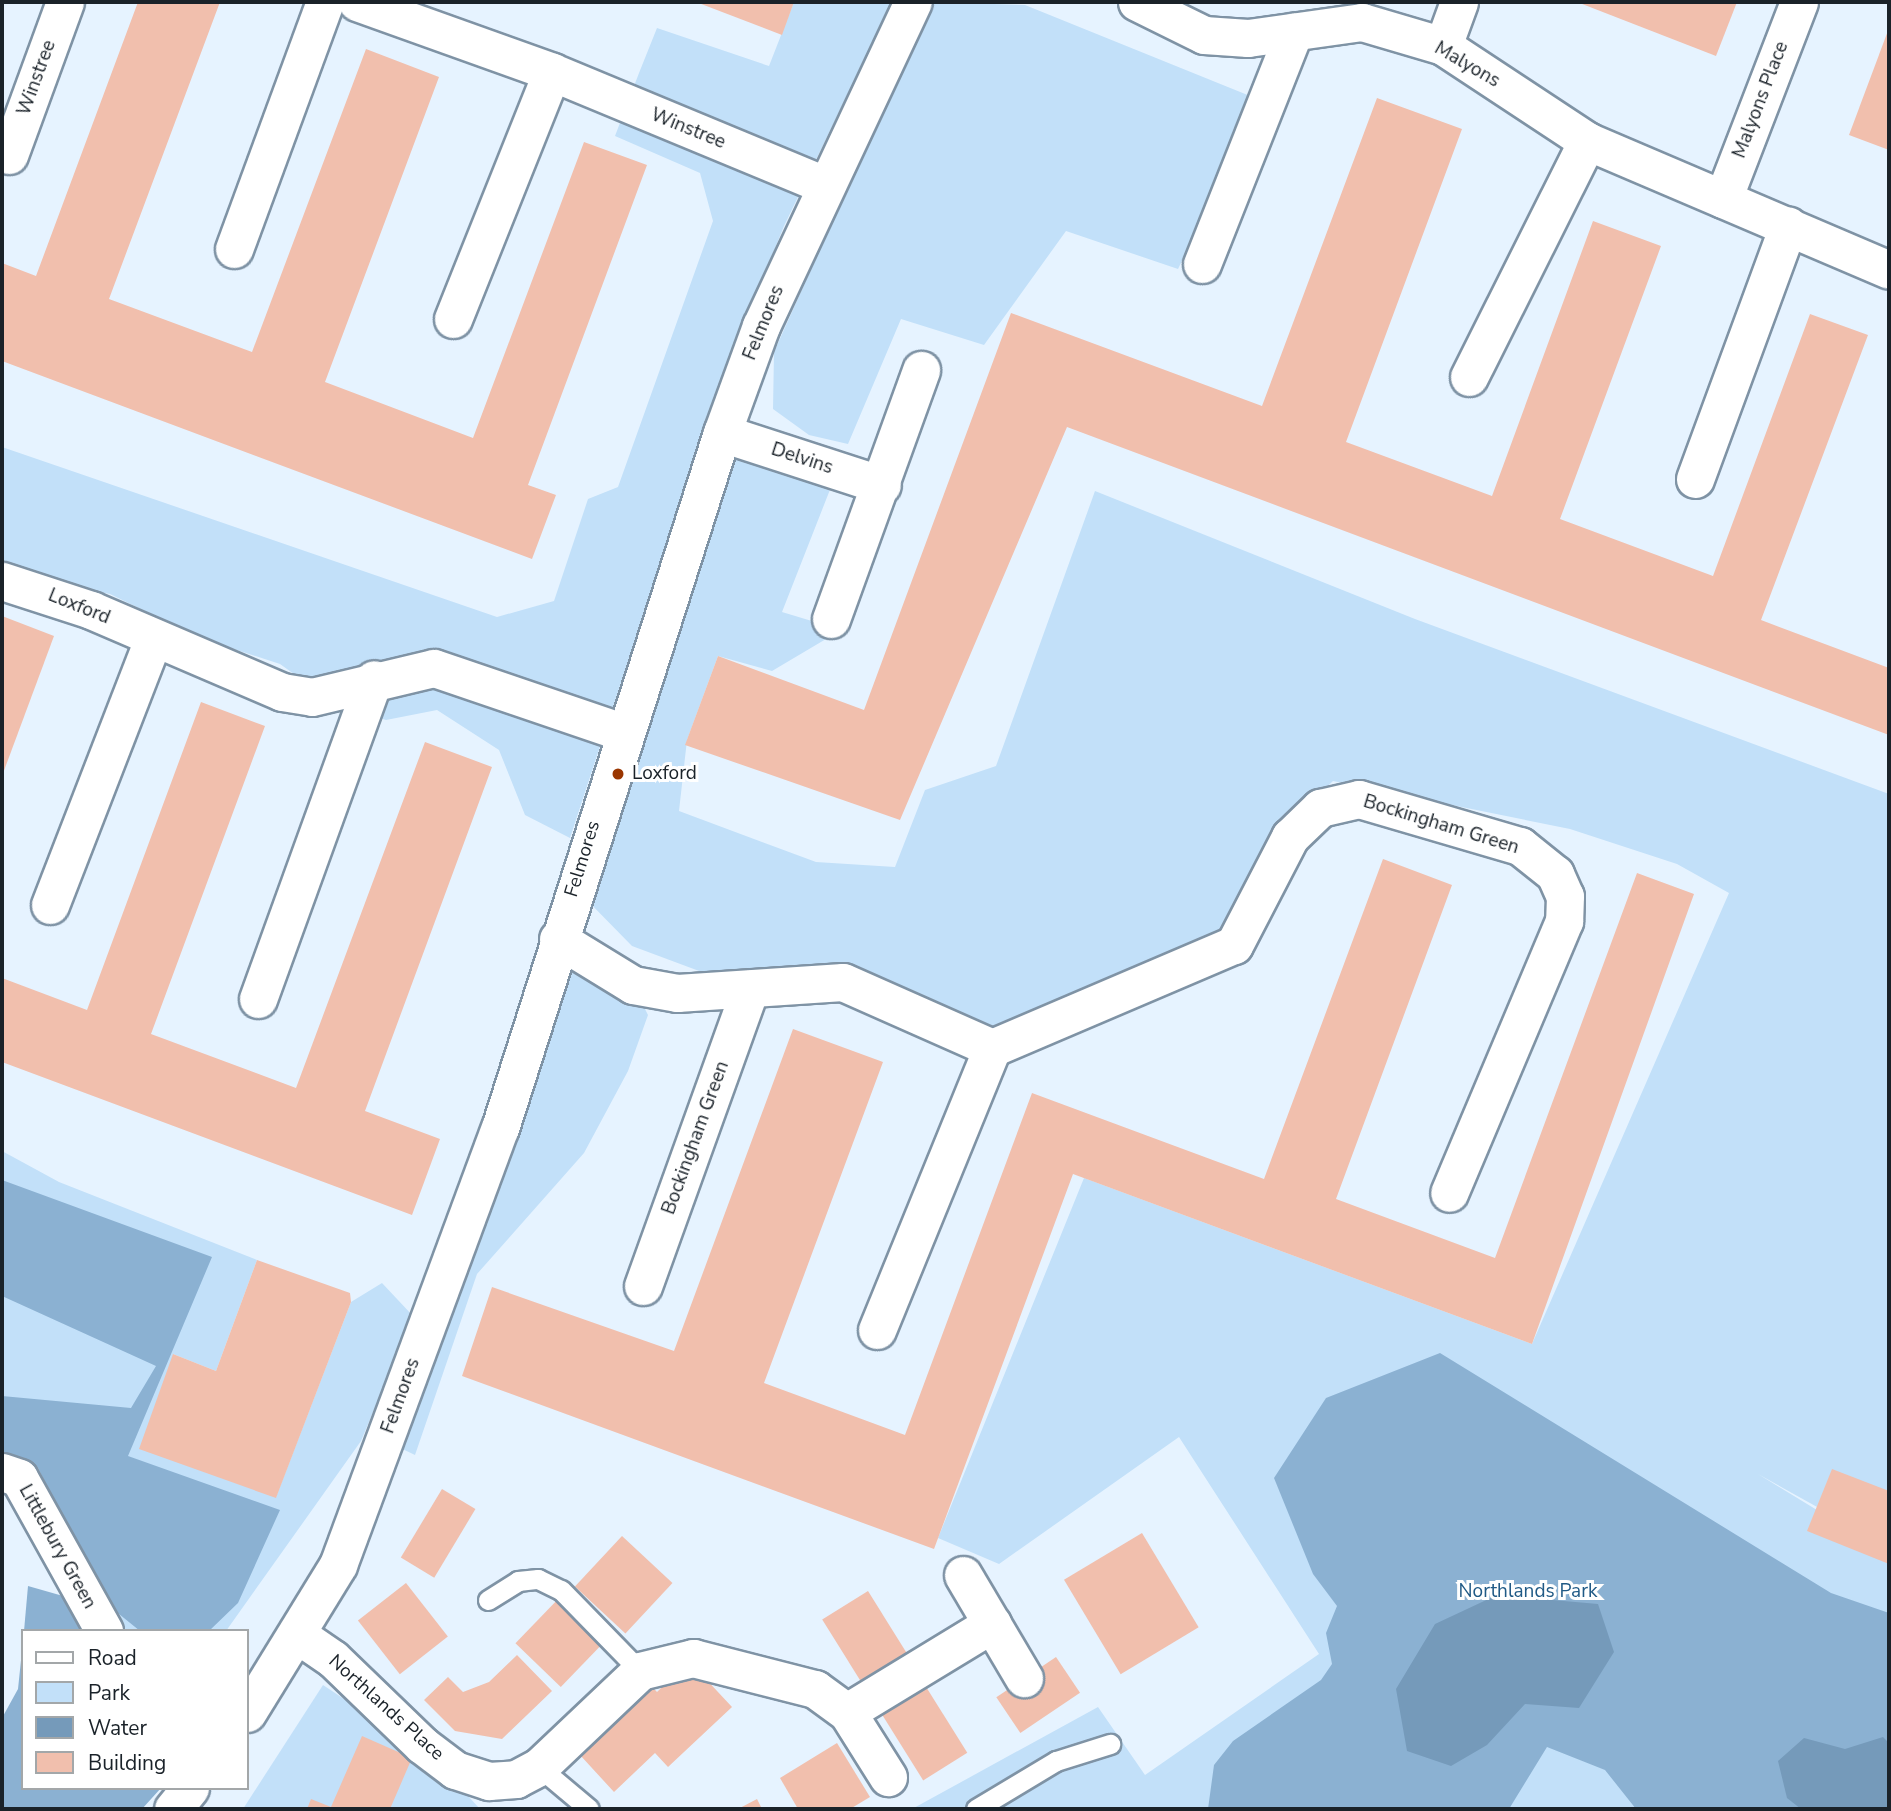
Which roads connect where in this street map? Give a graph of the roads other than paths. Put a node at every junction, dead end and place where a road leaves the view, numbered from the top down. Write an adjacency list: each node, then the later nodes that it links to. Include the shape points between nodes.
1 (65, 2): 12 (street, Winstree)
2 (325, 2): 16 (street)
3 (357, 2): 10 (street, Winstree)
4 (913, 2): 13 (street, Felmores)
5 (1137, 2): 8 (street, Malyons, via 1204,35)
6 (1459, 2): 9 (street)
7 (1799, 2): 14 (street, Malyons Place)
8 (1294, 32): 9 (street, Malyons, via 1362,22); 17 (street)
9 (1443, 46): 11 (street, Malyons)
10 (552, 72): 13 (street, Winstree); 19 (street)
11 (1587, 141): 14 (street, Malyons); 21 (street)
12 (9, 155)
13 (825, 185): 22 (street, Felmores)
14 (1723, 199): 15 (street, Malyons)
15 (1788, 226): 18 (street, Malyons); 23 (street)
16 (234, 249)
17 (1202, 264)
18 (1889, 270)
19 (453, 319)
20 (921, 370): 24 (street)
21 (1469, 377)
22 (722, 433): 24 (street, Delvins); 29 (street, Felmores)
23 (1695, 479)
24 (882, 485): 26 (street)
25 (2, 581): 27 (street, Loxford)
26 (831, 619)
27 (153, 639): 28 (street, Loxford, via 282,692 312,697); 30 (street)
28 (374, 679): 29 (street, Loxford, via 407,670 460,672); 33 (street)
29 (621, 732): 31 (street, Felmores)
30 (50, 905)
31 (558, 939): 32 (street, via 633,985 677,993); 43 (street, Felmores, via 500,1128 338,1565)
32 (750, 989): 34 (street, via 843,982); 36 (street, Bockingham Green)
33 (258, 999)
34 (992, 1048): 35 (street, Bockingham Green, via 1234,945 1290,837 1320,808 1336,801 1359,799 1520,846 1555,874 1564,896 1563,921); 37 (street)
35 (1449, 1193)
36 (643, 1286)
37 (877, 1330)
38 (2, 1472): 42 (street, Littlebury Green, via 19,1478)
39 (963, 1575): 41 (street)
40 (488, 1600): 44 (lane, via 518,1581 538,1578 561,1590)
41 (992, 1625): 45 (street); 47 (street)
42 (103, 1629)
43 (298, 1635): 46 (street, Felmores); 49 (street, Northlands Place, via 455,1770 489,1781 516,1779)
44 (640, 1671): 47 (street, via 694,1658 729,1664 814,1689); 49 (street, Northlands Place)
45 (1024, 1678)
46 (248, 1711)
47 (847, 1712): 50 (street)
48 (1110, 1744): 54 (lane, via 1056,1761)
49 (539, 1767): 53 (lane)
50 (888, 1777)
51 (188, 1790): 52 (street)
52 (173, 1809)
53 (589, 1809)
54 (975, 1809)

